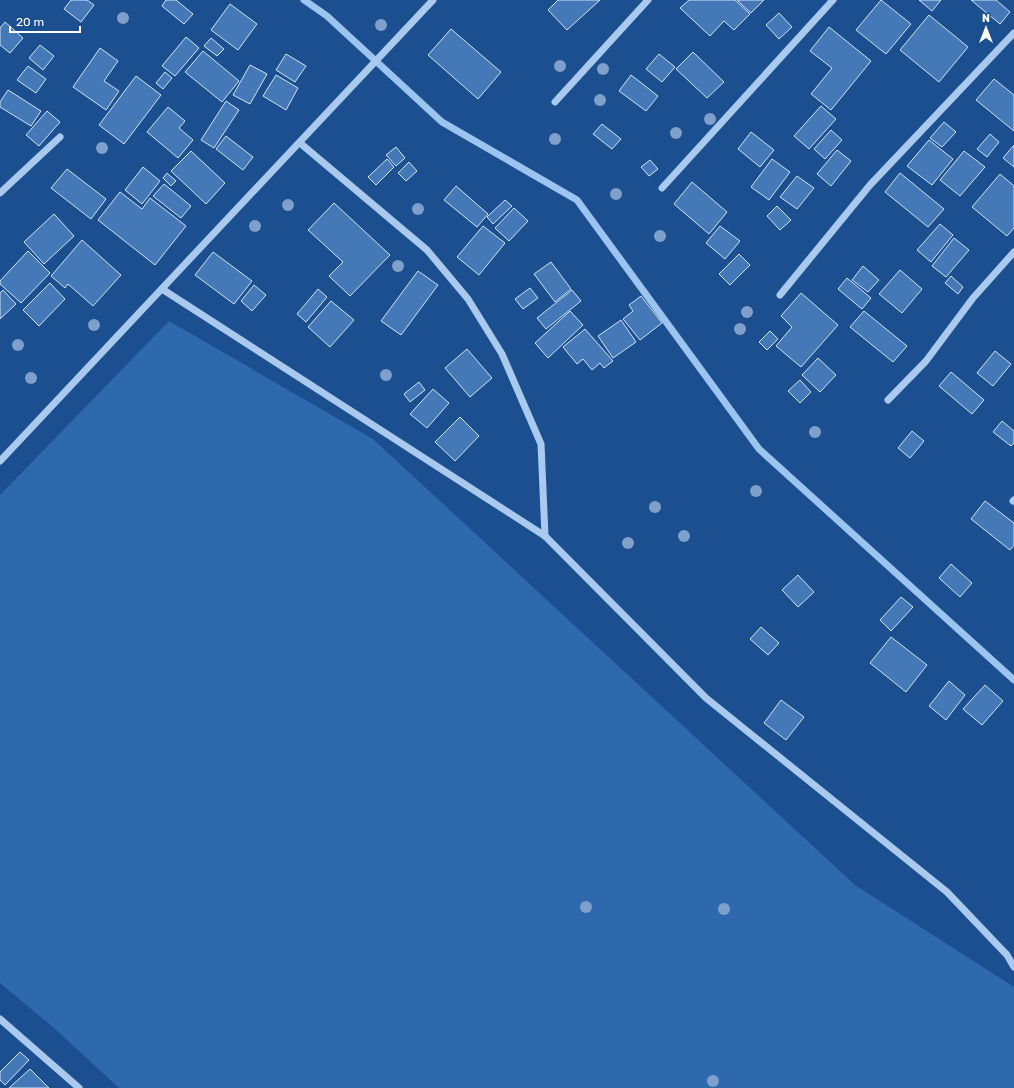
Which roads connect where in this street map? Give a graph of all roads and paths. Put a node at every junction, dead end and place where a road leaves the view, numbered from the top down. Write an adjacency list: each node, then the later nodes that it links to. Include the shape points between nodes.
1 (433, 0): 7 (street)
2 (648, 0): 5 (street)
3 (833, 0): 8 (street)
4 (1014, 33): 12 (street, via 870,184)
5 (554, 102)
6 (60, 137): 9 (street)
7 (300, 143): 11 (street); 15 (street, via 427,250 468,299 502,354 540,444)
8 (662, 188)
9 (0, 193)
10 (1014, 252): 13 (street, via 973,298 926,361)
11 (162, 289): 14 (street); 15 (street)
12 (780, 296)
13 (888, 400)
14 (0, 461)
15 (545, 536): 16 (street, via 706,698 947,892 1007,955)
16 (1014, 966)
17 (0, 1019): 18 (street)
18 (79, 1088)

